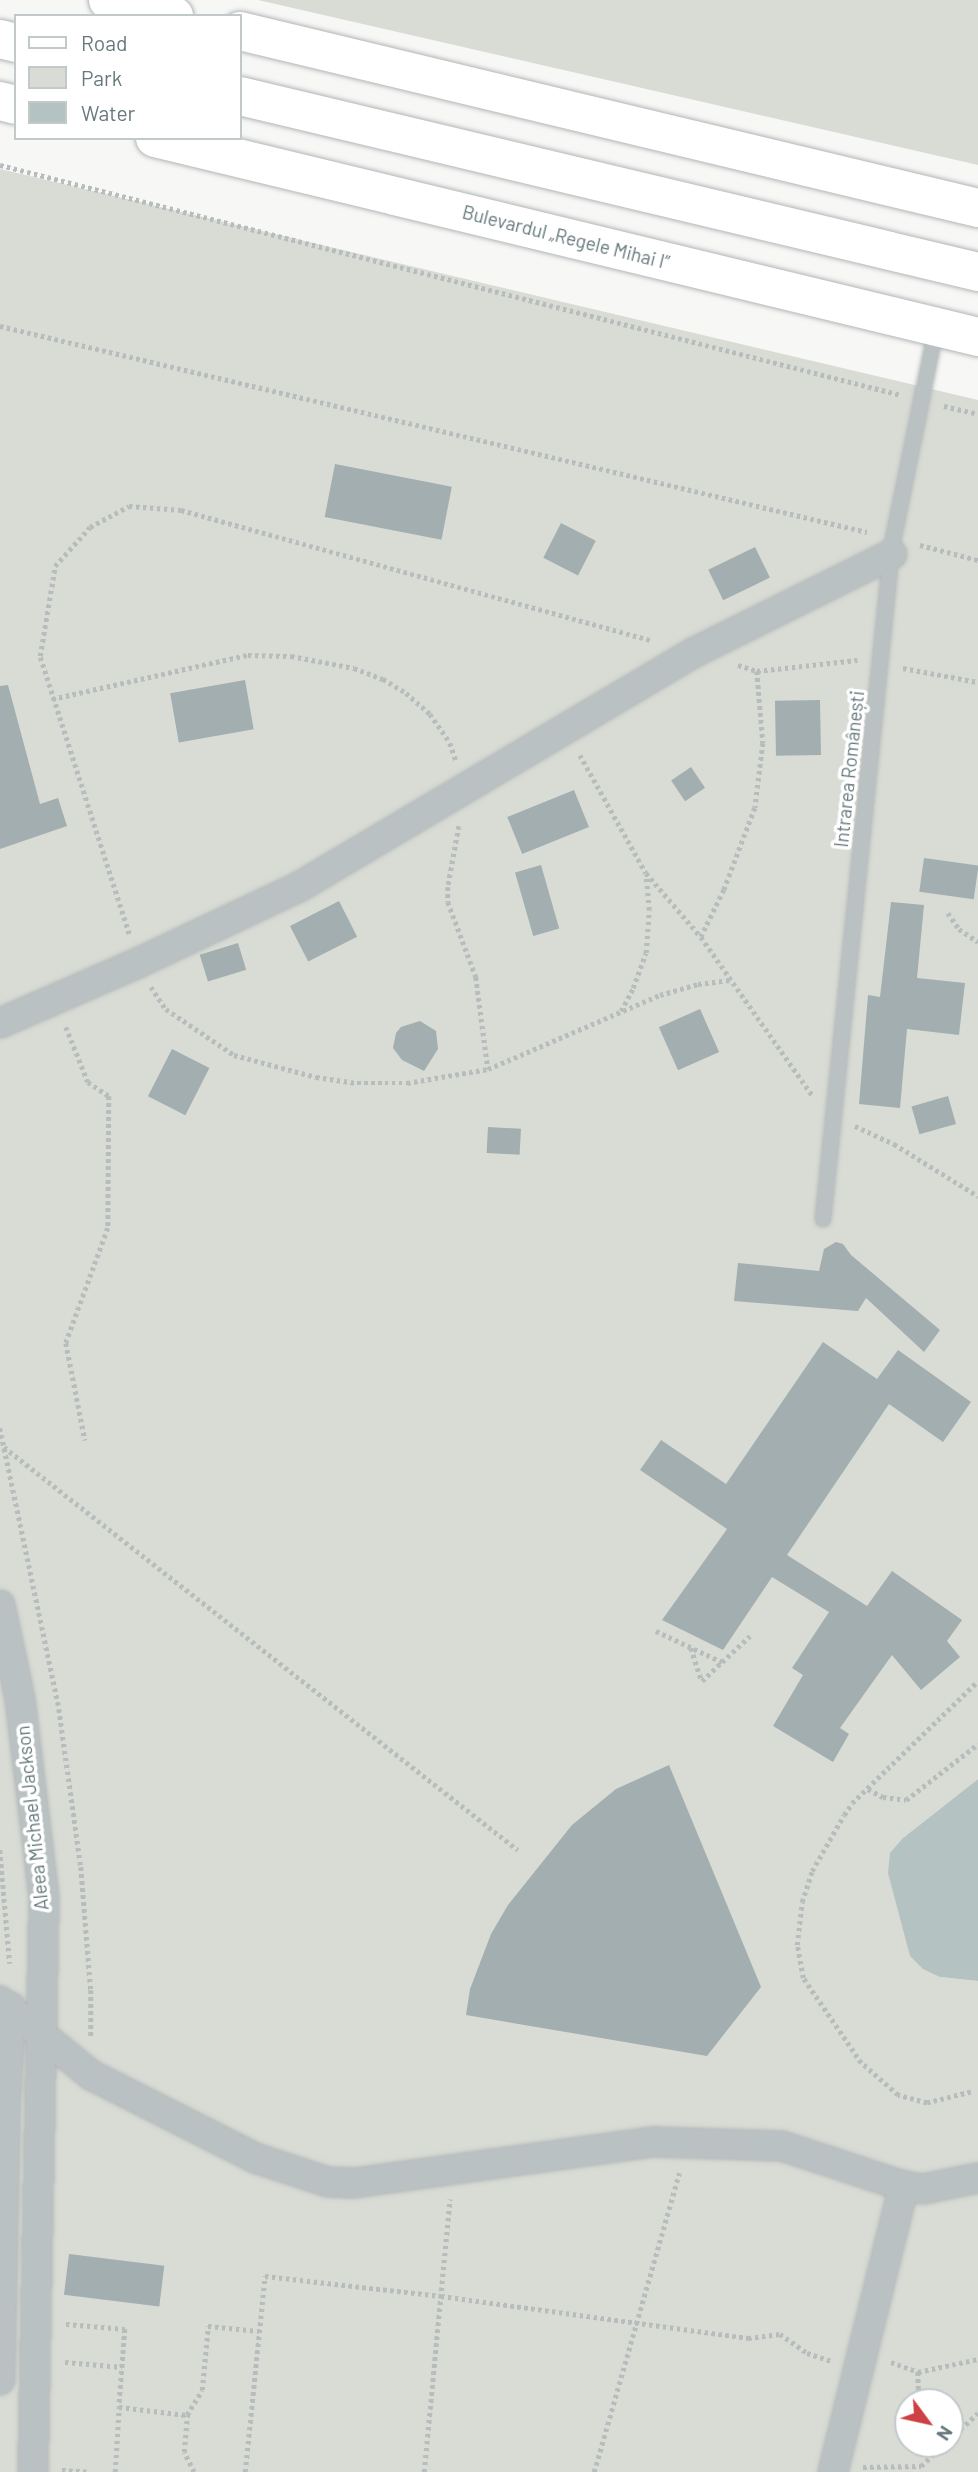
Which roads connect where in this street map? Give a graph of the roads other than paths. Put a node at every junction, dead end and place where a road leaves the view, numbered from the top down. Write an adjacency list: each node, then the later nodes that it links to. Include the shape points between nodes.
1 (108, 0): 2 (main road)
2 (166, 14)
3 (242, 32): 6 (main road)
4 (242, 96): 7 (main road)
5 (163, 140): 8 (main road, Bulevardul „Regele Mihai I”)
6 (978, 208)
7 (978, 272)
8 (936, 327): 9 (main road, Bulevardul „Regele Mihai I”); 10 (lane, Intrarea Românești)
9 (978, 337)
10 (892, 546): 11 (street, via 693,653 299,887); 12 (lane, Intrarea Românești)
11 (0, 1023)
12 (823, 1219)
13 (0, 1605): 15 (street, Aleea Michael Jackson, via 20,1699 44,1897)
14 (5, 2004): 15 (street); 18 (street)
15 (41, 2032): 17 (street, via 91,2076 255,2158 328,2182 453,2171 622,2145 688,2142 782,2146); 20 (street, Aleea Michael Jackson)
16 (978, 2178): 17 (street, via 940,2188)
17 (904, 2186): 19 (street)
18 (0, 2380)
19 (833, 2470)
20 (33, 2472)

